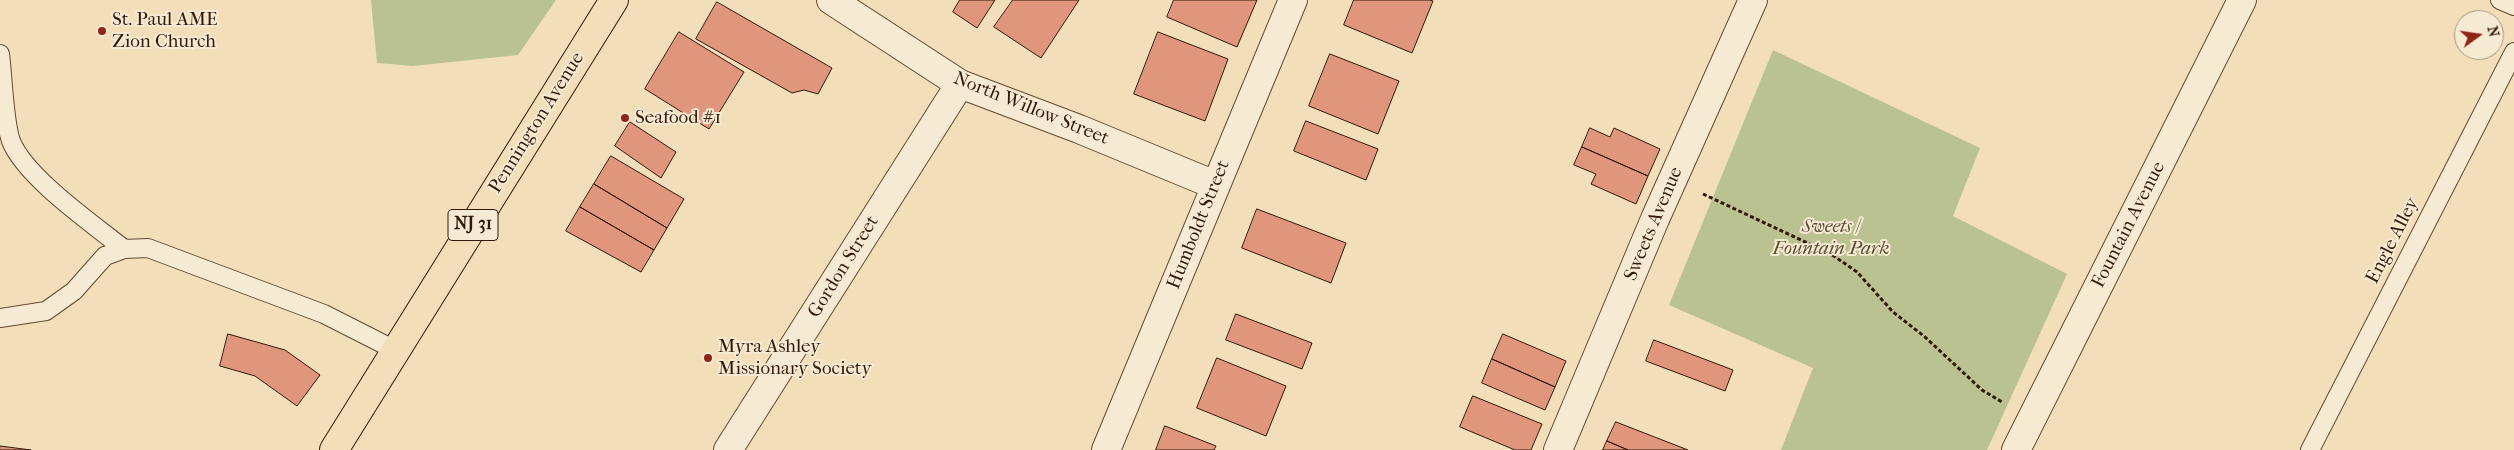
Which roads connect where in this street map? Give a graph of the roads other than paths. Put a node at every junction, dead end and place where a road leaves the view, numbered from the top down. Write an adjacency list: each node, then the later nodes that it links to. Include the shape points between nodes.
1 (614, 0): 14 (main road, Pennington Avenue / NJ 31)
2 (832, 0): 10 (street, North Willow Street)
3 (1293, 0): 11 (street, Humboldt Street)
4 (1753, 0): 18 (street, Sweets Avenue)
5 (2242, 0): 19 (street, Fountain Avenue)
6 (2500, 0): 7 (lane)
7 (2514, 6)
8 (2514, 52): 20 (lane, Engle Alley)
9 (0, 54): 12 (lane, via 10,139 16,153 52,190)
10 (960, 84): 11 (street, North Willow Street, via 1079,129); 16 (street, Gordon Street)
11 (1214, 186): 17 (street, Humboldt Street)
12 (124, 249): 13 (lane, via 105,256 74,291 46,311); 14 (lane, via 148,248 296,303)
13 (0, 318)
14 (395, 350): 15 (main road, Pennington Avenue / NJ 31)
15 (334, 450)
16 (728, 450)
17 (1106, 450)
18 (1558, 450)
19 (2016, 450)
20 (2310, 450)

